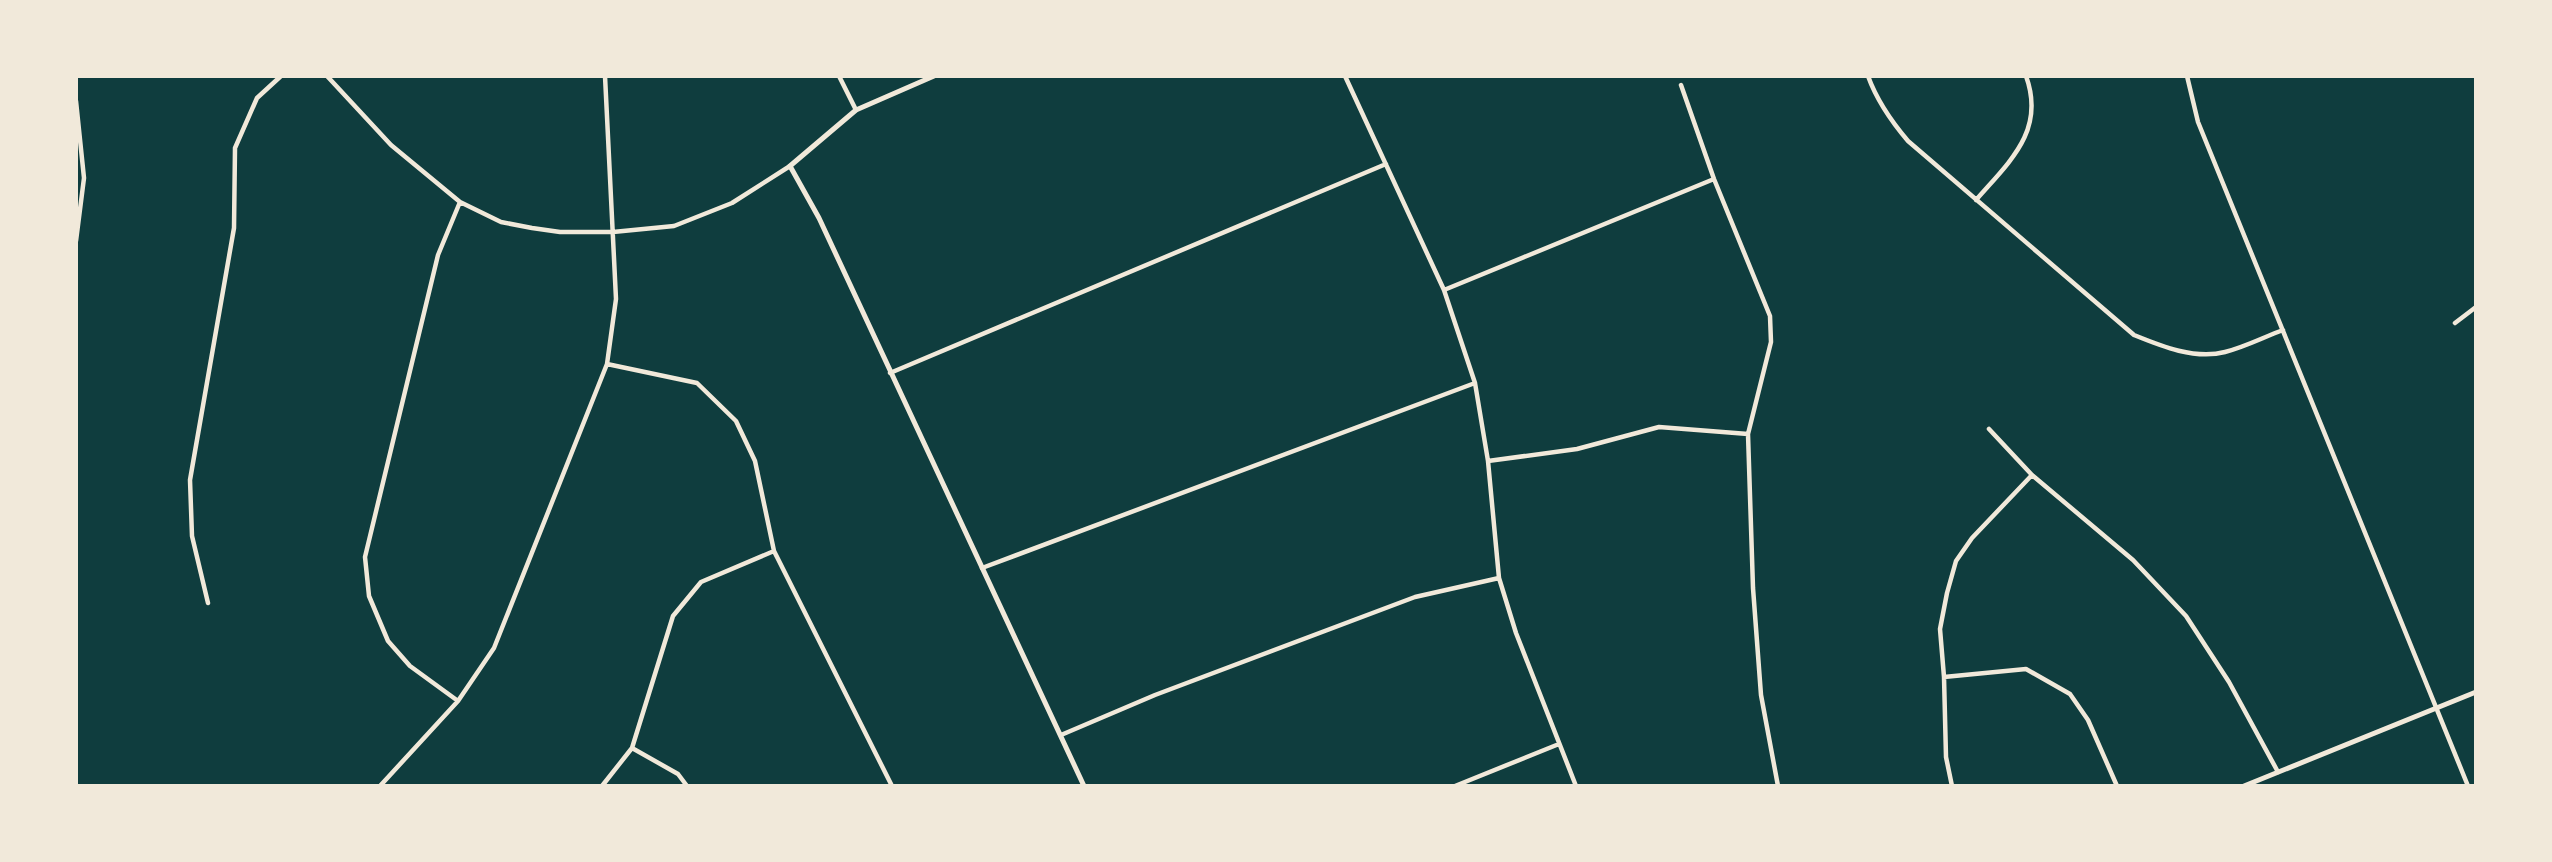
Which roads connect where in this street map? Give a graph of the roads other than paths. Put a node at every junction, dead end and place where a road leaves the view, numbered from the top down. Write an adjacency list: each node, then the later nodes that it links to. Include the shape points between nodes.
1 (281, 76): 34 (street, via 257,98 235,148 234,228 190,480 192,536)
2 (327, 76): 17 (street, via 391,145)
3 (605, 76): 18 (street)
4 (839, 76): 12 (street)
5 (934, 76): 12 (street)
6 (1345, 76): 13 (street)
7 (1868, 76): 16 (street, via 1889,118 1908,141)
8 (2026, 76): 16 (street, via 2033,102 2027,136)
9 (2187, 76): 23 (street, via 2198,123)
10 (1681, 85): 15 (street)
11 (76, 101): 19 (street, via 84,177)
12 (856, 110): 14 (street)
13 (1386, 164): 20 (street); 25 (street)
14 (790, 166): 18 (street, via 732,203 674,225); 25 (street, via 819,218)
15 (1714, 178): 20 (street); 28 (street, via 1770,316 1771,342)
16 (1976, 200): 23 (street, via 2134,335 2191,353 2223,352)
17 (460, 202): 18 (street, via 501,222 560,232); 37 (street, via 438,255 365,557 369,596 388,641 410,666)
18 (613, 232): 24 (street, via 615,299)
19 (76, 241)
20 (1444, 291): 26 (street)
21 (2475, 308): 22 (street)
22 (2455, 323)
23 (2283, 330): 38 (street)
24 (607, 364): 31 (street, via 697,383 736,421 754,461); 37 (street, via 494,648)
25 (890, 373): 32 (street)
26 (1475, 383): 29 (street); 32 (street)
27 (1989, 429): 30 (street)
28 (1748, 434): 29 (street, via 1659,427 1577,449); 50 (street, via 1761,695)
29 (1488, 461): 33 (street)
30 (2032, 475): 35 (street, via 1972,538 1956,561 1940,629); 42 (street, via 2133,560 2186,616 2229,682)
31 (774, 551): 41 (street, via 701,582 673,616); 46 (street)
32 (982, 568): 39 (street)
33 (1498, 578): 39 (street, via 1415,597 1155,695); 40 (street)
34 (208, 603)
35 (1944, 677): 51 (street, via 1946,757); 52 (street, via 2026,669 2070,694 2088,720)
36 (2475, 692): 38 (street)
37 (458, 700): 43 (street)
38 (2438, 708): 42 (street); 54 (street)
39 (1061, 735): 47 (street)
40 (1559, 744): 48 (street); 49 (street)
41 (632, 748): 44 (street); 45 (street, via 678,774)
42 (2278, 772): 53 (street)
43 (380, 786)
44 (602, 786)
45 (687, 786)
46 (892, 786)
47 (1084, 786)
48 (1455, 786)
49 (1576, 786)
50 (1778, 786)
51 (1952, 786)
52 (2117, 786)
53 (2244, 786)
54 (2468, 786)

